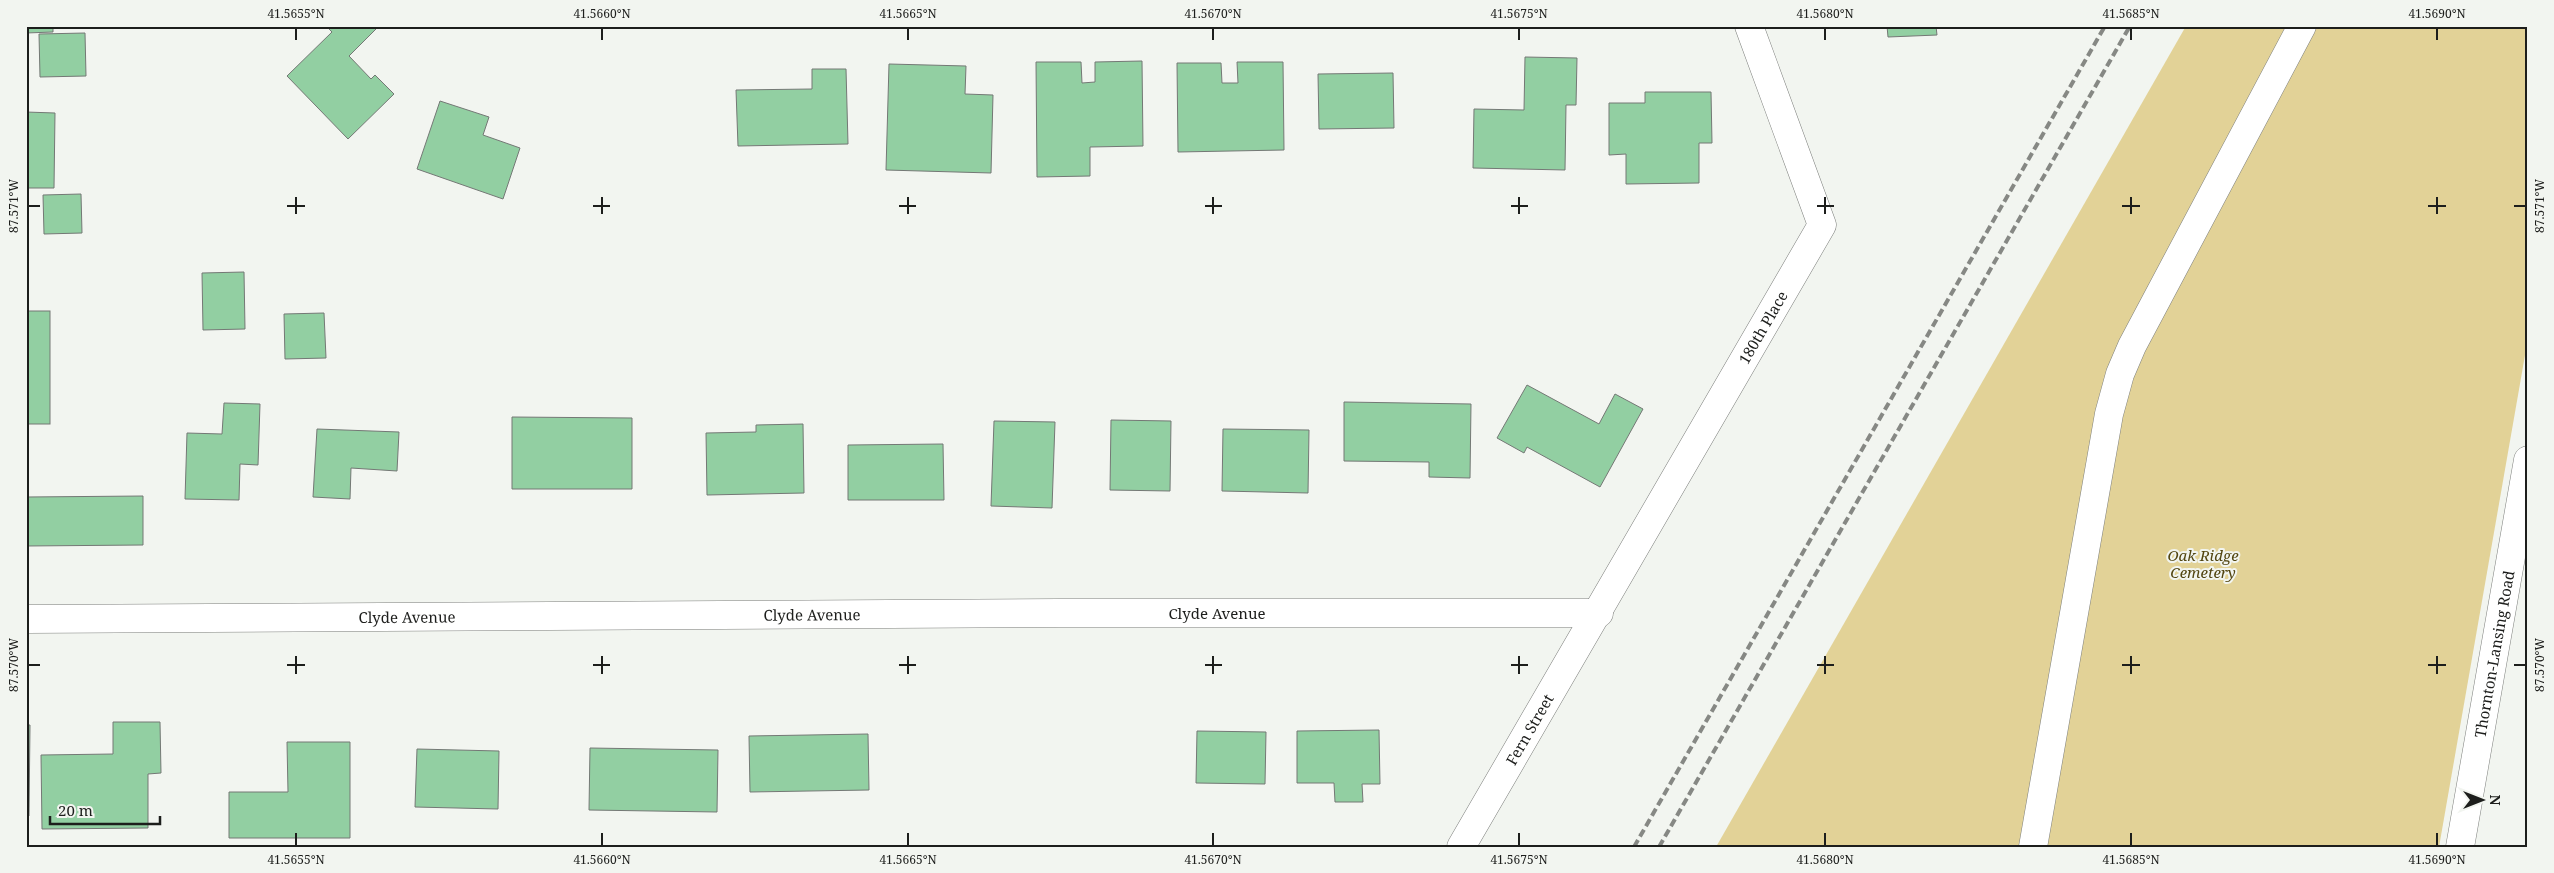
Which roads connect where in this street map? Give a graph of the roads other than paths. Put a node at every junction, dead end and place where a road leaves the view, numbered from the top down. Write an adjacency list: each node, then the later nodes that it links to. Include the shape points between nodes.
1 (1749, 26): 4 (street, 180th Place, via 1822,225)
2 (2302, 26): 7 (street, via 2120,374 2109,414)
3 (2528, 460): 8 (street, Thornton-Lansing Road)
4 (1599, 613): 5 (street, Clyde Avenue); 6 (street, Fern Street)
5 (26, 619)
6 (1461, 847)
7 (2033, 847)
8 (2460, 847)

